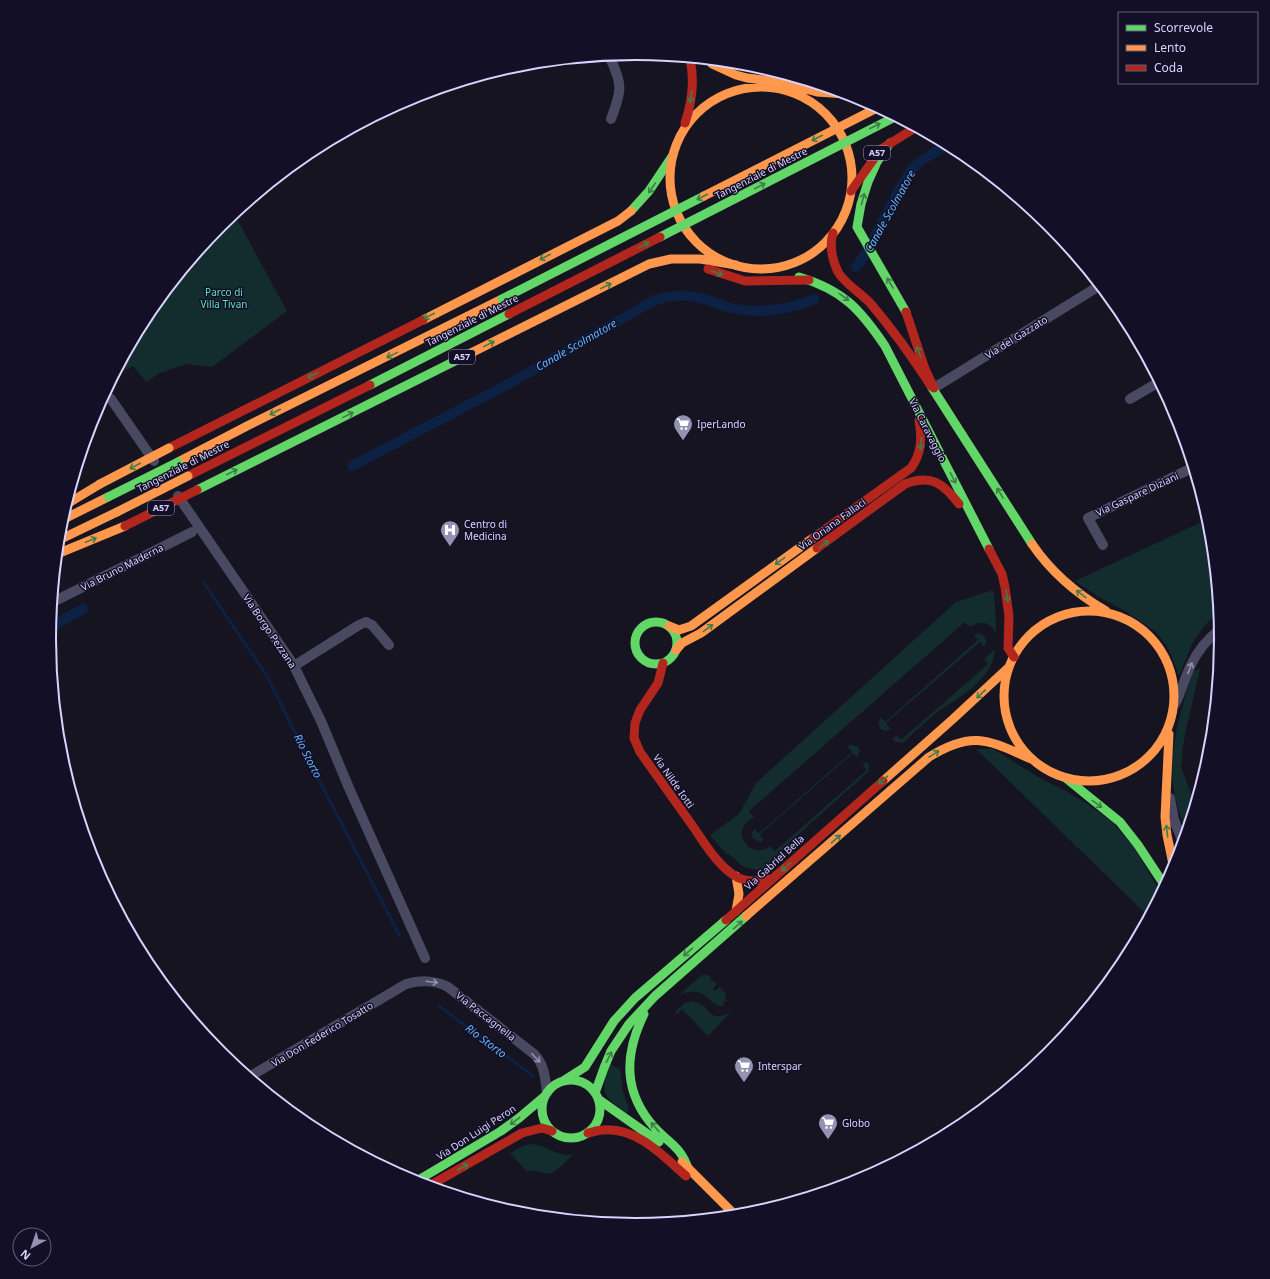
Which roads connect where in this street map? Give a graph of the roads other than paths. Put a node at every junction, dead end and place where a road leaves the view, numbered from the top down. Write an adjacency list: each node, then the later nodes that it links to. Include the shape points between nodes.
1 (612, 61): 10 (street, via 620,83 619,97)
2 (690, 63): 13 (main road, one-way to 13, via 693,87)
3 (715, 66): 5 (main road, via 733,80)
4 (720, 67): 6 (main road, via 747,78)
5 (767, 87): 7 (main road); 13 (main road, via 740,89 720,96 698,112)
6 (825, 93)
7 (800, 96): 8 (main road); 16 (main road, via 824,112 841,135 850,162)
8 (838, 98)
9 (871, 111): 30 (main road, Tangenziale di Mestre, one-way to 30, bridge)
10 (611, 119)
11 (889, 119): 32 (main road, Tangenziale di Mestre / A57, one-way to 11, bridge, via 473,333)
12 (911, 131): 14 (main road, A57)
13 (681, 133): 15 (main road)
14 (890, 143): 16 (main road, A57, via 872,160); 24 (main road, one-way to 14, via 905,310 857,227 870,174)
15 (673, 155): 19 (main road, via 670,168 671,190 680,219 703,248); 29 (main road, one-way to 29, bridge, via 642,201 618,221 169,448)
16 (851, 191): 17 (main road, via 844,215)
17 (833, 233): 20 (main road, via 819,248 801,259 782,266); 24 (main road, via 830,244 836,270 868,301)
18 (680, 259): 19 (main road, A57, via 700,259); 21 (main road, A57, one-way to 21, via 745,281); 35 (main road, A57, one-way to 18, bridge, via 125,526 649,264)
19 (736, 265): 20 (main road)
20 (761, 268): 21 (main road, Via Caravaggio)
21 (809, 280): 27 (main road, Via Caravaggio, one-way to 27, via 834,290 862,312 885,346)
22 (1095, 288): 24 (street, Via del Gazzato)
23 (1155, 385): 26 (street)
24 (934, 388): 37 (main road, one-way to 24, via 1089,600 1047,564)
25 (109, 398): 45 (street, Via Borgo Pezzana)
26 (1130, 399)
27 (916, 406): 34 (main road, Via Caravaggio, one-way to 34); 38 (main road, Via Oriana Fallaci, one-way to 38, via 922,441 919,456 911,468 691,626 679,630)
28 (1188, 470): 33 (street, Via Gaspare Diziani, via 1088,518)
29 (74, 499)
30 (70, 516)
31 (192, 532): 36 (street, Via Bruno Maderna)
32 (65, 537)
33 (1103, 545)
34 (989, 548): 41 (main road, Via Oriana Fallaci, one-way to 34, via 682,643 701,633 900,487 914,480 929,480 950,491); 42 (main road, Via Caravaggio, one-way to 42, via 1002,574 1010,616 1008,648)
35 (63, 552)
36 (57, 600)
37 (1114, 615): 42 (main road, via 1088,611 1062,615 1050,620 1029,636); 48 (main road, via 1136,625 1162,651 1172,673)
38 (669, 626): 41 (main road, via 676,637); 43 (main road, via 653,622 637,633 636,652)
39 (1214, 635): 48 (street, one-way to 39, via 1194,659)
40 (389, 645): 45 (street, via 372,625 366,622)
41 (676, 650): 44 (main road)
42 (1014, 656): 46 (main road)
43 (645, 661): 44 (main road, via 651,664); 47 (main road, via 652,671)
44 (664, 663): 47 (main road, Via Nilde Iotti)
45 (294, 666): 59 (street, Via Borgo Pezzana, via 321,721)
46 (1009, 667): 50 (main road, via 1004,692 1006,716 1016,739); 56 (main road, Via Gabriel Bella, one-way to 56)
47 (655, 688): 55 (main road, Via Nilde Iotti, via 640,710 635,723 634,738 640,752 706,845)
48 (1175, 704): 49 (main road)
49 (1171, 724): 51 (main road); 52 (main road, via 1155,752 1130,772 1099,782)
50 (1031, 759): 52 (main road); 61 (main road, one-way to 50, via 929,757 943,748 963,742 987,741)
51 (1166, 777): 53 (street, via 1174,820); 54 (main road, one-way to 51, via 1165,817)
52 (1067, 779): 57 (main road, one-way to 57, via 1123,826 1145,853)
53 (1180, 834)
54 (1172, 857)
55 (736, 876): 56 (main road, Via Nilde Iotti, via 754,882); 58 (main road, via 740,898)
56 (772, 879): 58 (main road, Via Gabriel Bella)
57 (1161, 880)
58 (736, 911): 63 (main road, Via Gabriel Bella, one-way to 63, via 635,998 614,1021 584,1067)
59 (425, 958)
60 (396, 990): 62 (street, Via Don Federico Tosatto); 64 (street, Via Paccagnella, one-way to 64, via 414,982 438,982 448,987 538,1058 543,1068)
61 (651, 1001): 65 (main road, one-way to 61, via 603,1068 619,1038); 68 (main road, one-way to 61, via 682,1154 654,1127 640,1108 633,1088 630,1054 639,1024)
62 (253, 1075)
63 (564, 1081): 64 (main road, via 554,1086); 65 (main road, via 578,1081)
64 (546, 1095): 66 (main road, via 542,1107 543,1118); 69 (main road, Via Don Luigi Peron, one-way to 69, via 501,1131)
65 (597, 1096): 67 (main road, via 600,1114 594,1128); 68 (main road, via 652,1136)
66 (552, 1131): 67 (main road, via 570,1138); 70 (main road, one-way to 66, via 522,1133 542,1128)
67 (588, 1133): 73 (main road, via 611,1128 624,1130 638,1137 698,1186)
68 (691, 1171): 71 (street, via 707,1182); 72 (main road)
69 (422, 1178)
70 (435, 1183)
71 (736, 1209)
72 (730, 1210)
73 (723, 1212)

